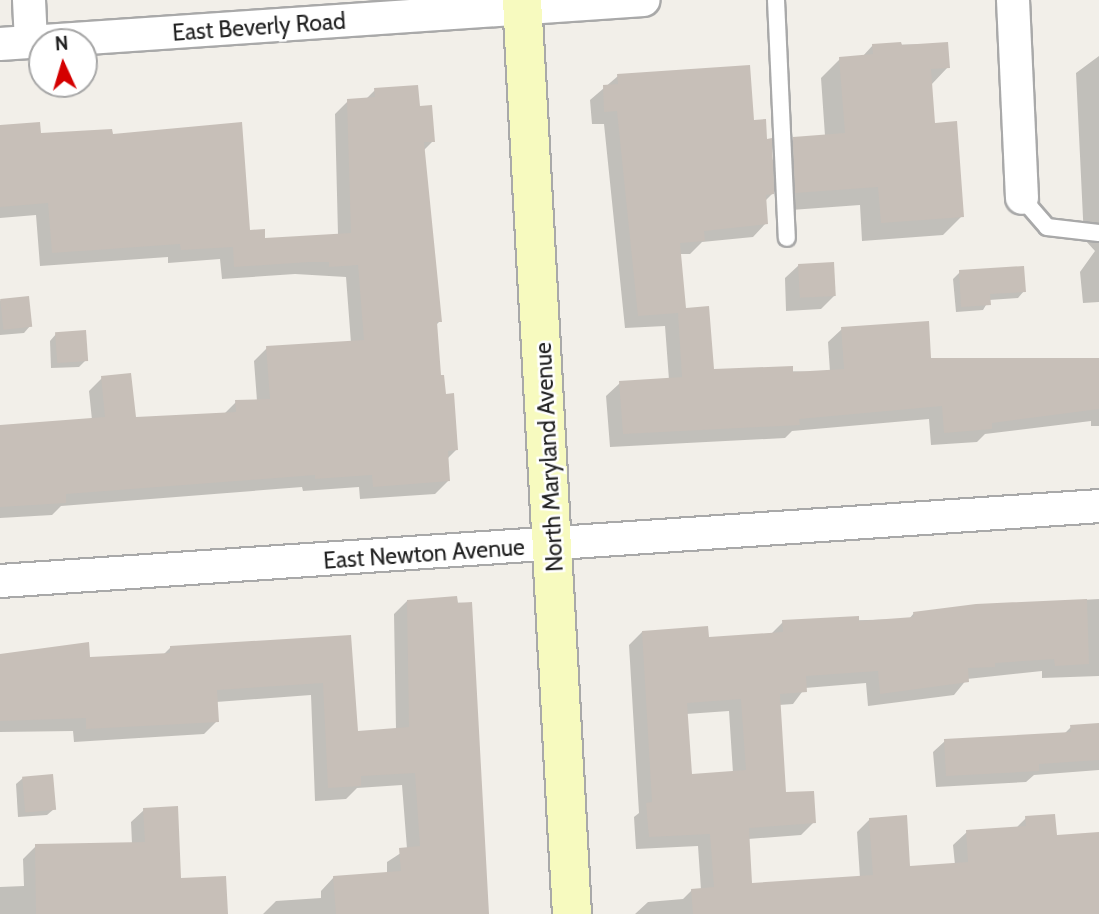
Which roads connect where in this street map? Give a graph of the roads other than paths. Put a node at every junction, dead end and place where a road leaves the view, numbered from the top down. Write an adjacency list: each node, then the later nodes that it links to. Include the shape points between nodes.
1 (29, 0): 6 (street)
2 (643, 0): 5 (street, East Beverly Road)
3 (776, 0): 12 (lane)
4 (1013, 0): 10 (street)
5 (522, 5): 7 (street, East Beverly Road); 14 (street, North Maryland Avenue)
6 (30, 28)
7 (98, 36)
8 (28, 41): 9 (street, East Beverly Road)
9 (0, 44)
10 (1022, 198): 11 (lane, via 1047,227)
11 (1099, 233)
12 (787, 238)
13 (1099, 506): 14 (street, East Newton Avenue)
14 (554, 546): 15 (street, East Newton Avenue); 16 (street, North Maryland Avenue)
15 (0, 582)
16 (572, 914)

